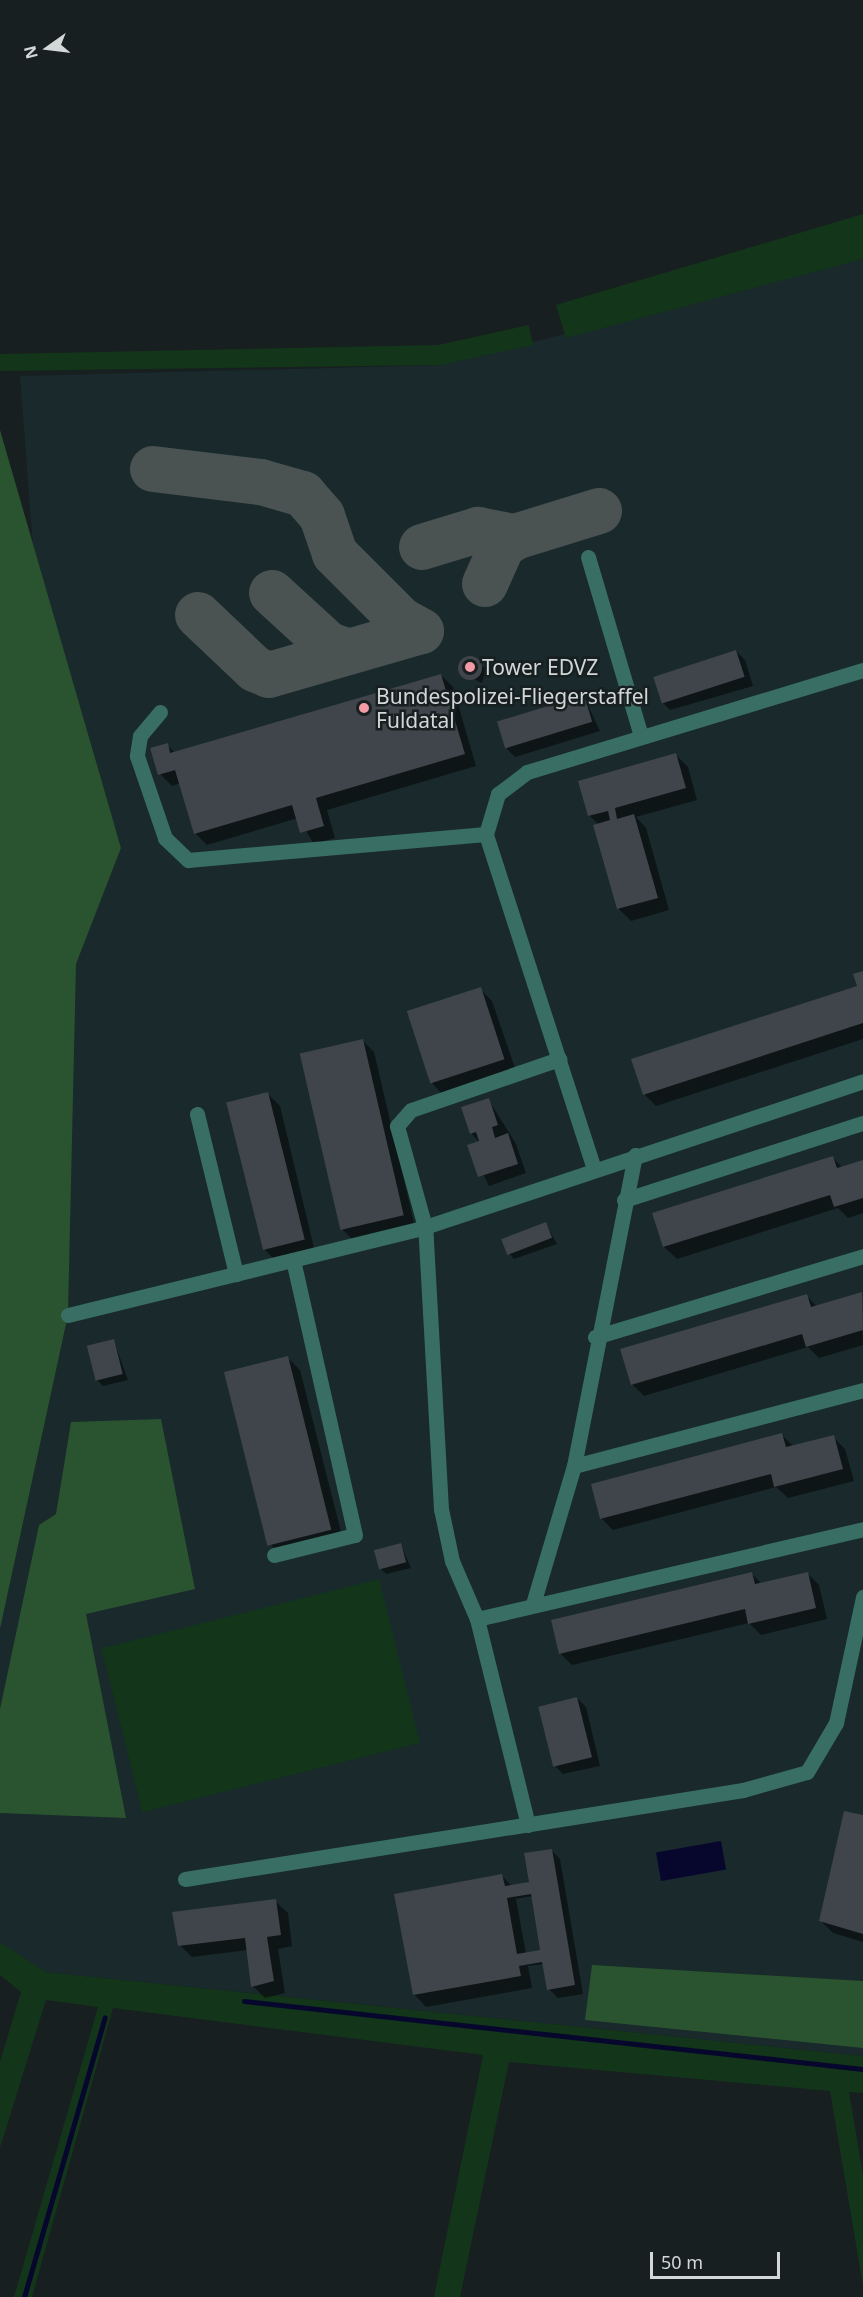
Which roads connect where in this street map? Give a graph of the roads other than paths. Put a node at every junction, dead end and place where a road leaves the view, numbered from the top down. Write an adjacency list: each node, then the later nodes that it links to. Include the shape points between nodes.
1 (588, 557): 4 (lane)
2 (863, 670): 4 (lane)
3 (160, 712): 5 (lane, via 140,736 137,756 165,838 188,860)
4 (641, 736): 5 (lane, via 510,782 494,804)
5 (486, 834): 6 (lane)
6 (559, 1059): 11 (lane); 13 (lane, via 402,1118 398,1133)
7 (863, 1082): 10 (lane)
8 (198, 1114): 16 (lane)
9 (863, 1123): 12 (lane)
10 (635, 1155): 11 (lane); 12 (lane)
11 (594, 1169): 13 (lane)
12 (624, 1200): 18 (lane)
13 (426, 1227): 15 (lane); 25 (lane, via 441,1509 452,1561)
14 (863, 1256): 18 (lane)
15 (293, 1260): 16 (lane); 22 (lane, via 355,1535)
16 (236, 1274): 17 (lane)
17 (68, 1315)
18 (595, 1337): 20 (lane)
19 (863, 1390): 20 (lane)
20 (574, 1466): 24 (lane)
21 (863, 1529): 24 (lane)
22 (274, 1555)
23 (863, 1597): 26 (lane, via 836,1723 807,1772 743,1790)
24 (533, 1604): 25 (lane)
25 (477, 1619): 26 (lane)
26 (528, 1825): 27 (lane)
27 (185, 1880)

